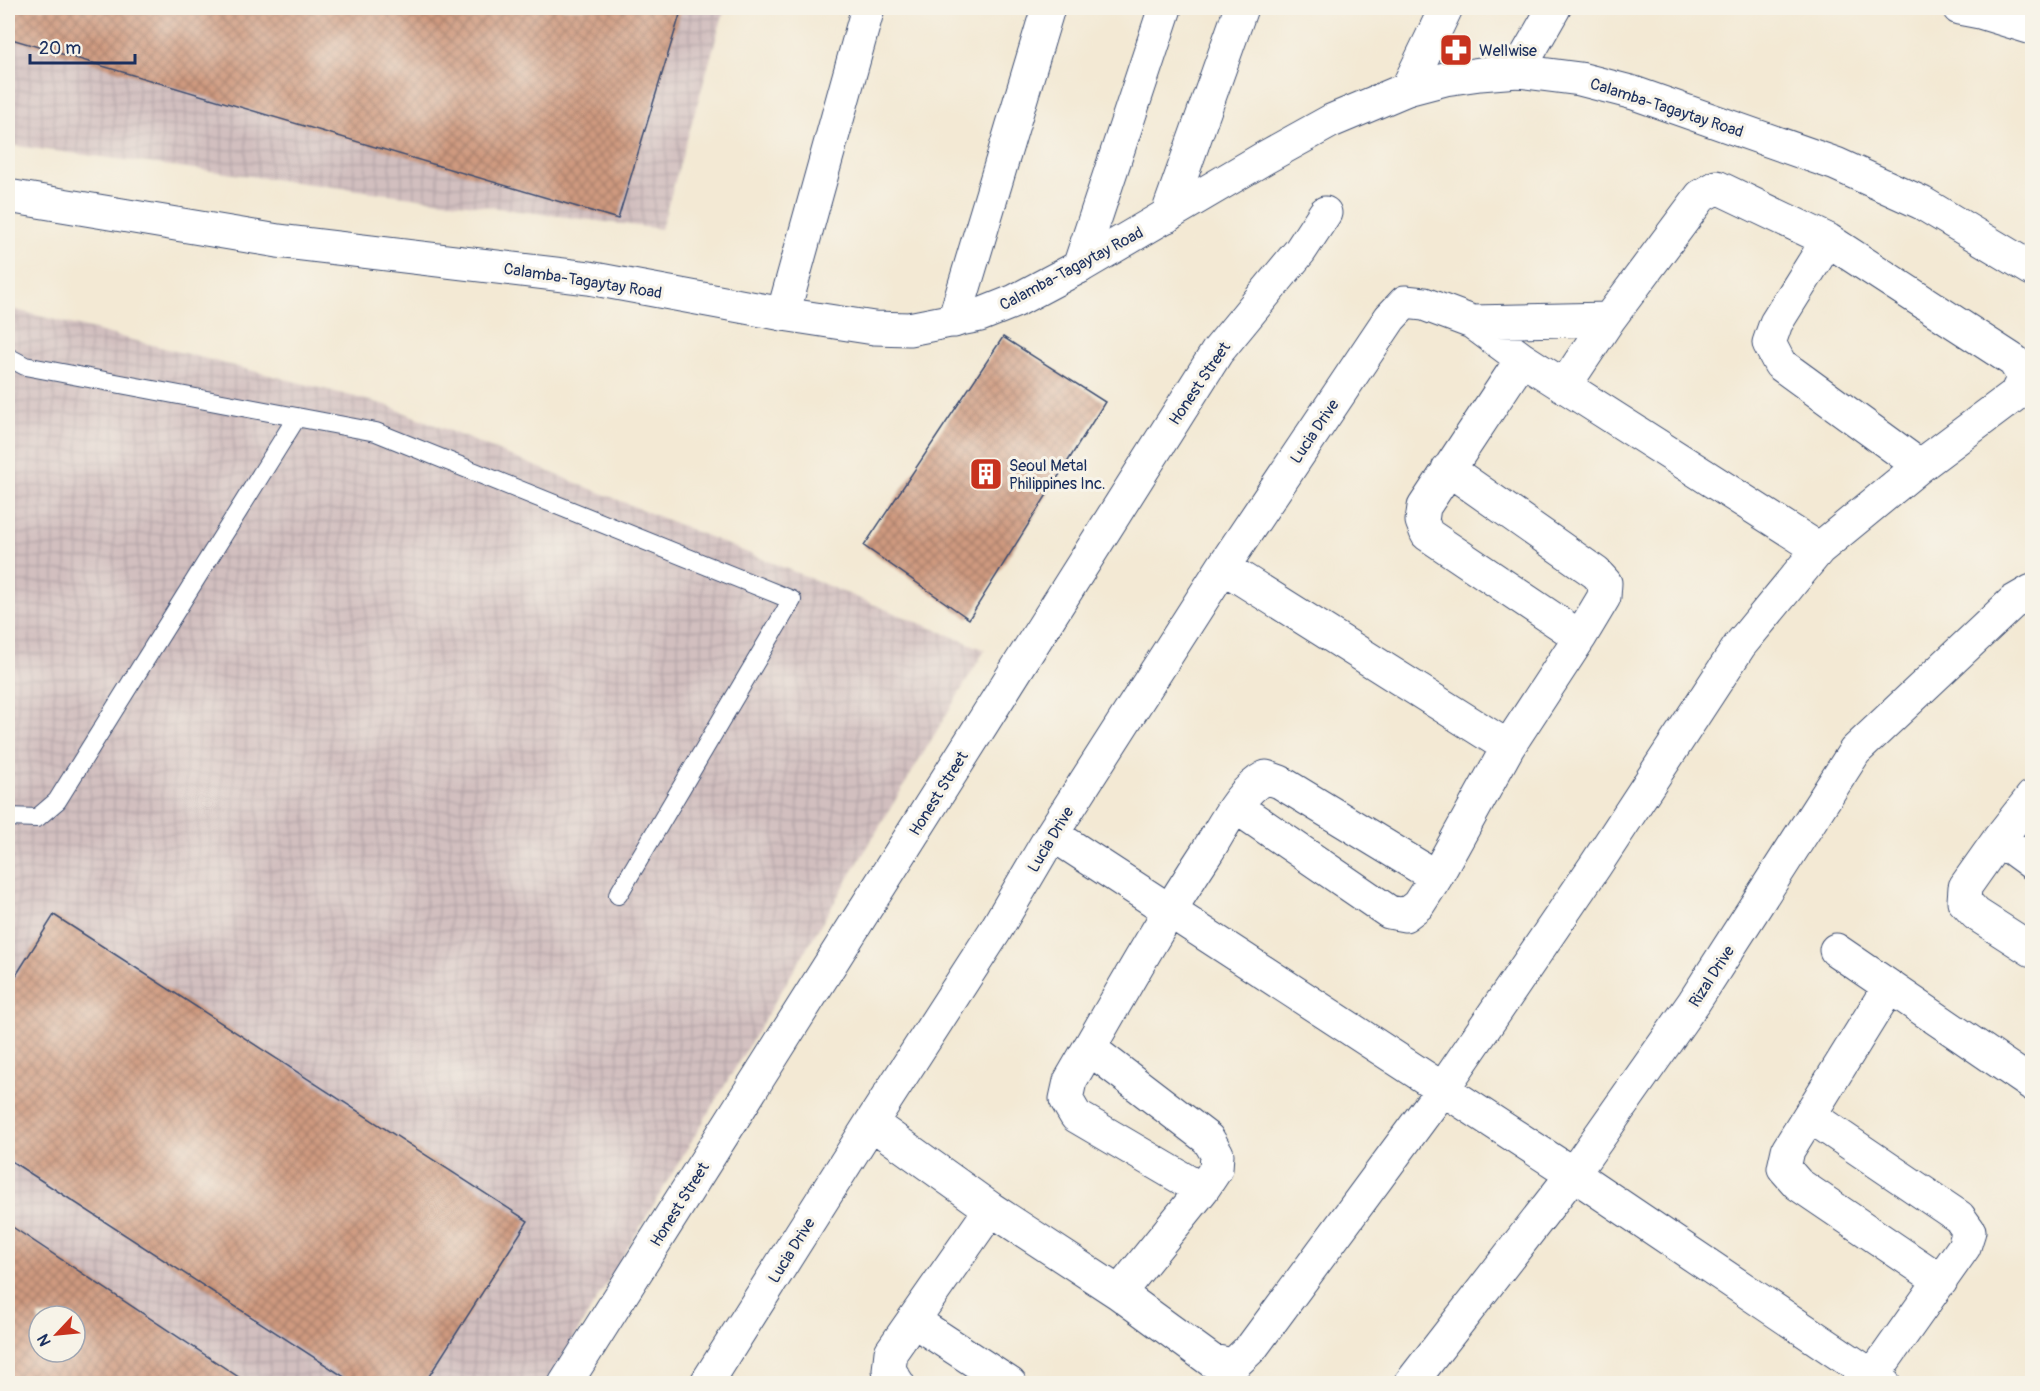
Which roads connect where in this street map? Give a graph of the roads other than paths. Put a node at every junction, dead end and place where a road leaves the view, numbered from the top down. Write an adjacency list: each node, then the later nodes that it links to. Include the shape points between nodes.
1 (868, 8): 17 (street)
2 (1048, 8): 19 (street)
3 (1166, 8): 16 (street)
4 (1241, 8): 13 (street)
5 (1446, 8): 10 (street)
6 (1554, 8): 9 (street)
7 (1974, 9): 8 (street)
8 (2032, 28)
9 (1518, 71): 10 (street, Calamba-Tagaytay Road, via 1457,77); 15 (street, Calamba-Tagaytay Road, via 1580,79 1634,93 1836,164 1922,203)
10 (1407, 89): 13 (street, Calamba-Tagaytay Road, via 1331,120)
11 (8, 196): 17 (street, Calamba-Tagaytay Road, via 278,241 589,278)
12 (1325, 213): 56 (street, Honest Street, via 1300,251 1217,351)
13 (1167, 216): 16 (street, Calamba-Tagaytay Road)
14 (1828, 240): 18 (street, via 1717,187 1701,196); 25 (street, via 1776,323 1769,343 1780,364); 25 (street, via 2014,361 2024,377 2016,394)
15 (2030, 261)
16 (1079, 267): 19 (street, Calamba-Tagaytay Road, via 1015,301)
17 (783, 314): 19 (street, Calamba-Tagaytay Road, via 874,328 909,329)
18 (1609, 319): 20 (street); 23 (street)
19 (954, 321)
20 (1472, 322): 22 (street); 28 (street, Lucia Drive, via 1424,304 1405,302 1390,318)
21 (8, 357): 24 (lane, via 25,366)
22 (1522, 359): 23 (street); 26 (street)
23 (1565, 385): 27 (street)
24 (297, 417): 34 (lane, via 57,801 37,818); 39 (lane, via 376,432 792,600)
25 (1920, 466): 27 (street)
26 (1448, 470): 30 (street, via 1605,583 1604,597); 30 (street, via 1424,507 1422,521 1427,534)
27 (1819, 549): 46 (street, via 1740,645)
28 (1223, 567): 31 (street); 35 (street, Lucia Drive)
29 (2032, 591): 49 (street, Rizal Drive, via 2013,602 1855,751 1694,1002)
30 (1580, 637): 31 (street)
31 (1508, 747): 38 (street)
32 (2032, 797): 36 (street)
33 (1236, 807): 38 (street, via 1255,783 1266,777); 38 (street, via 1389,912 1405,915 1418,905); 40 (street)
34 (8, 817)
35 (1052, 834): 40 (street); 48 (street, Lucia Drive, via 995,931)
36 (1999, 839): 37 (street); 41 (street, via 1965,887 1964,901 1976,914)
37 (2032, 863)
38 (1436, 877)
39 (618, 895)
40 (1168, 910): 44 (street); 46 (street)
41 (2032, 950)
42 (1836, 951): 43 (street)
43 (1888, 987): 45 (street); 47 (street)
44 (1089, 1048): 50 (street, via 1208,1139 1218,1154 1216,1169); 50 (street, via 1070,1081 1066,1099 1076,1116)
45 (2032, 1084)
46 (1442, 1090): 49 (street); 53 (street, via 1252,1347 1233,1365 1212,1360)
47 (1810, 1116): 52 (street, via 1788,1150 1784,1168 1798,1184); 52 (street, via 1959,1217 1969,1231 1967,1239)
48 (871, 1123): 51 (street); 57 (street, Lucia Drive)
49 (1573, 1174): 55 (street); 60 (street, Rizal Drive)
50 (1202, 1190): 53 (street)
51 (991, 1209): 53 (street); 54 (street)
52 (1941, 1281): 55 (street)
53 (1119, 1293)
54 (914, 1321): 58 (street, via 891,1352 889,1370); 59 (street)
55 (1875, 1381)
56 (566, 1383)
57 (706, 1383)
58 (898, 1383)
59 (1010, 1383)
60 (1410, 1383)

